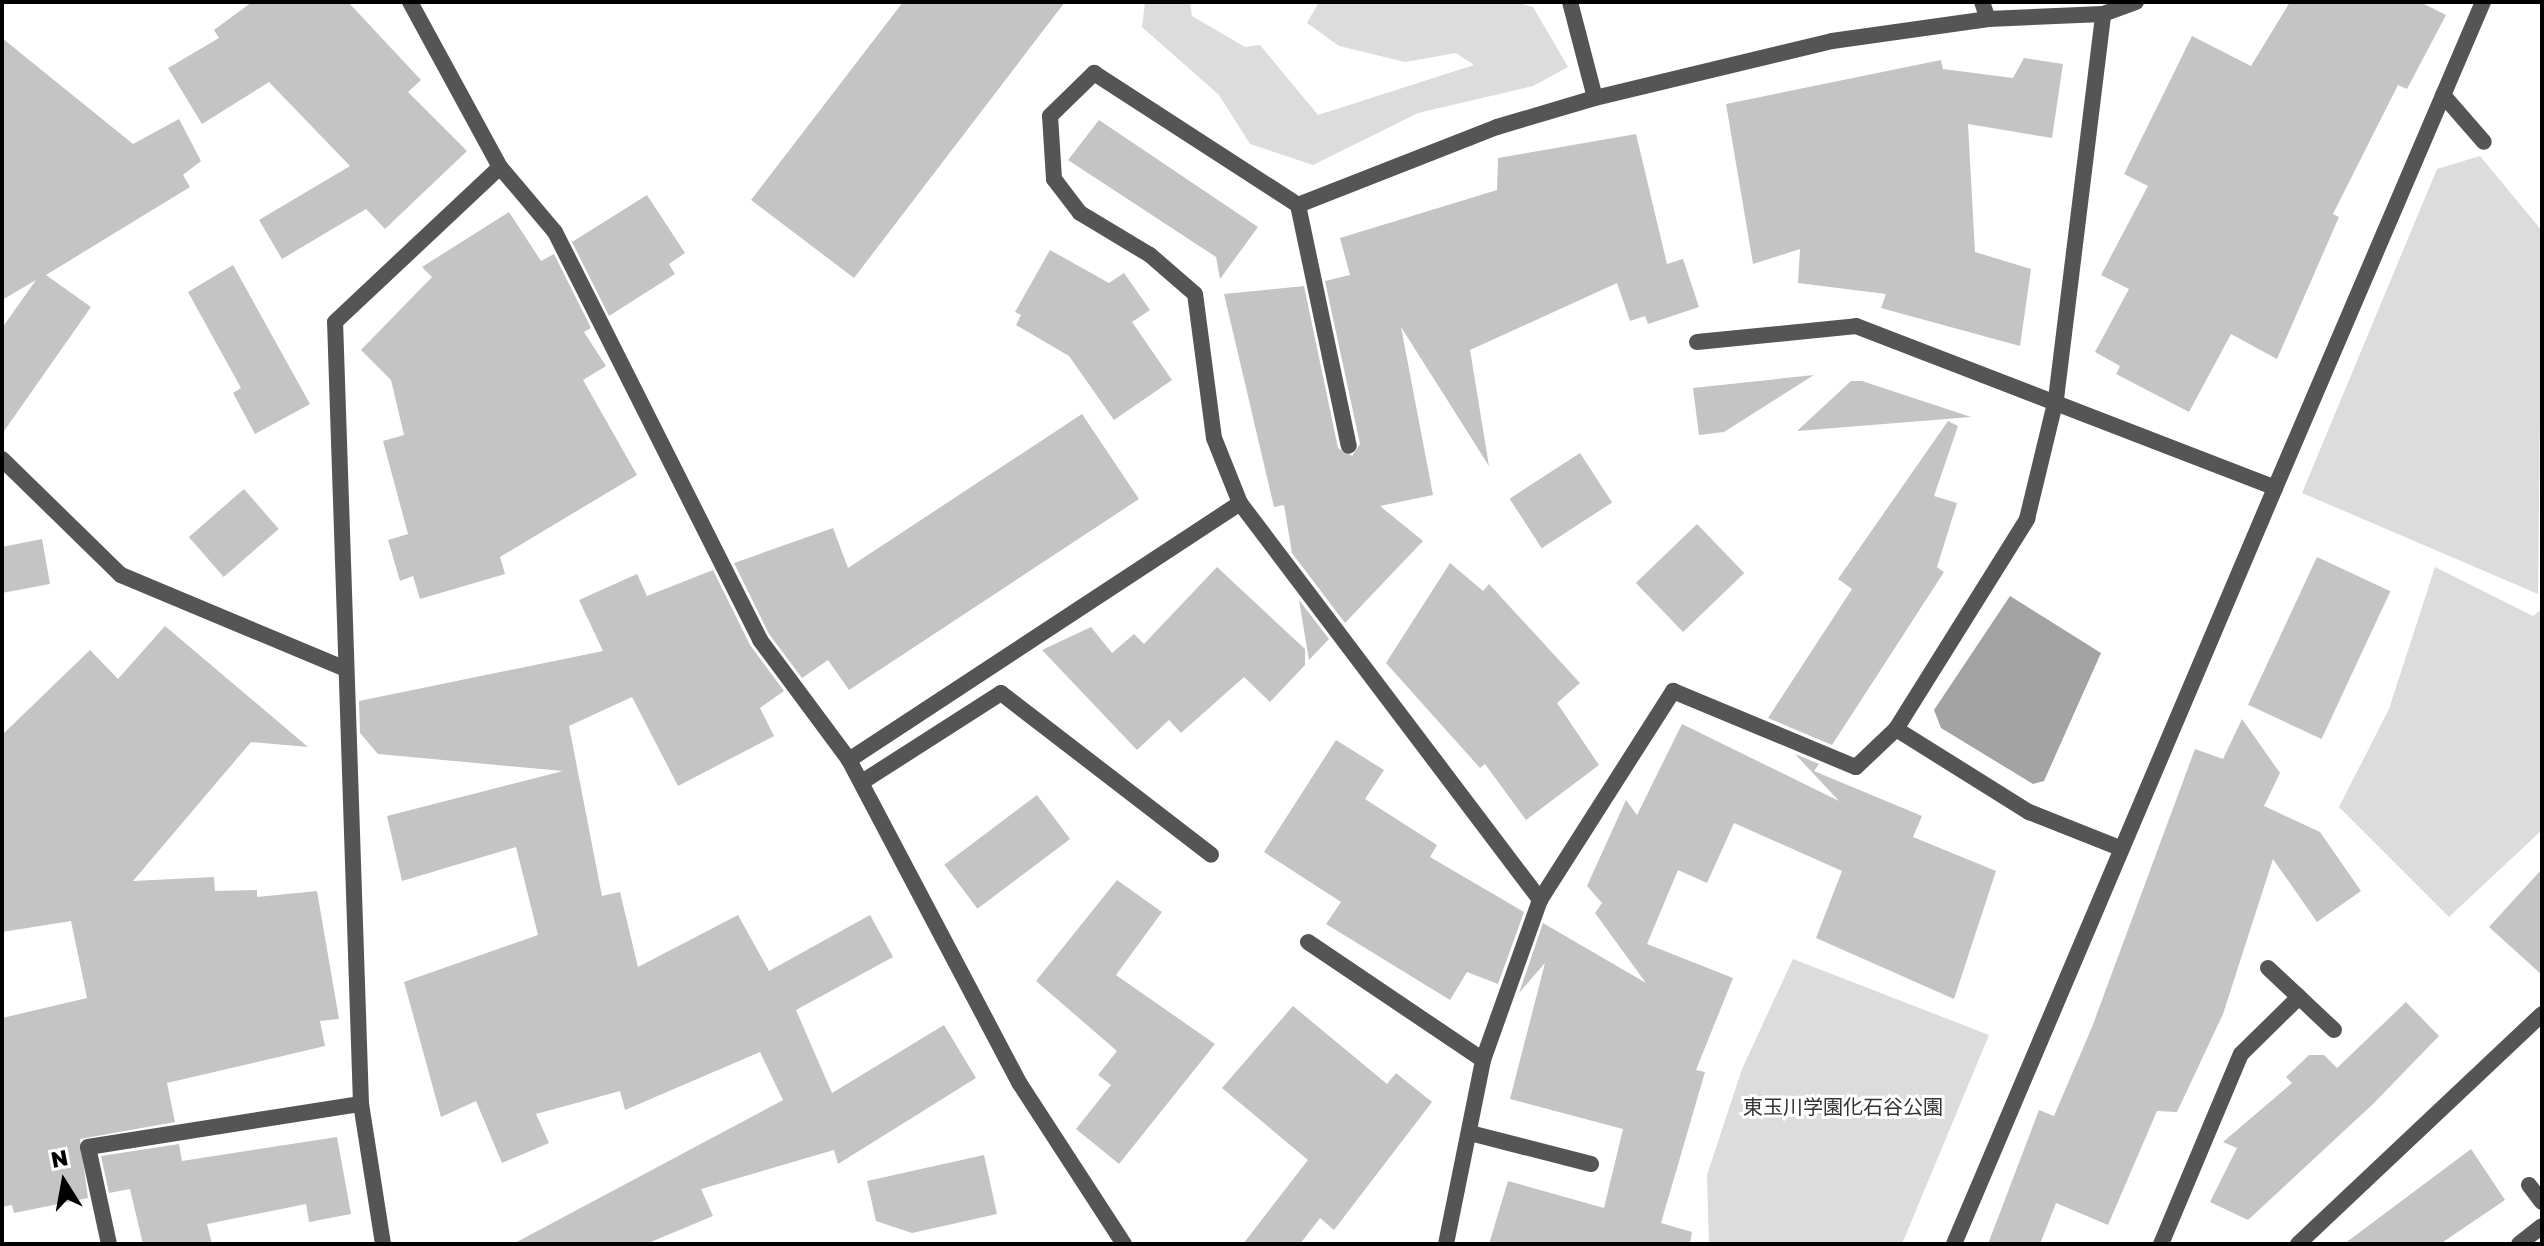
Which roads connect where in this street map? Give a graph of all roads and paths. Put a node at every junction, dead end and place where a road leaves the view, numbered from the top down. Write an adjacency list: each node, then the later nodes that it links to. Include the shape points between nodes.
1 (410, 2): 11 (street)
2 (1570, 2): 9 (street)
3 (1982, 2): 7 (street)
4 (2136, 2): 6 (street)
5 (2483, 2): 8 (street)
6 (2103, 14): 7 (street); 14 (street)
7 (1988, 19): 9 (street, via 1832,41)
8 (2443, 95): 10 (street); 17 (street)
9 (1595, 98): 12 (street, via 1497,127)
10 (2484, 142)
11 (500, 167): 19 (street, via 335,322); 21 (street, via 555,232 760,640)
12 (1298, 205): 15 (street); 18 (street, via 1094,73 1050,116 1054,179 1080,213 1150,255 1195,294 1214,438)
13 (1697, 342): 14 (street, via 1856,326)
14 (2056, 399): 17 (street); 20 (street, via 2027,519)
15 (1349, 446)
16 (2, 459): 19 (street, via 121,575)
17 (2275, 488): 23 (street)
18 (1240, 503): 21 (street); 25 (street)
19 (346, 669): 32 (street)
20 (1896, 729): 23 (street, via 2029,812); 25 (street, via 1856,767 1673,691)
21 (849, 760): 22 (street)
22 (862, 782): 24 (street, via 1001,693); 40 (street, via 1020,1084)
23 (2120, 848): 42 (street)
24 (1211, 855)
25 (1540, 900): 31 (street)
26 (1308, 942): 31 (street)
27 (2268, 968): 28 (street)
28 (2299, 997): 30 (street); 43 (street, via 2241,1054)
29 (2542, 1014): 44 (street)
30 (2334, 1030)
31 (1483, 1060): 33 (street)
32 (361, 1104): 38 (street, via 88,1147); 39 (street)
33 (1470, 1133): 34 (street); 41 (street)
34 (1591, 1164)
35 (2529, 1185): 36 (street)
36 (2542, 1202)
37 (2542, 1226): 45 (street)
38 (109, 1244)
39 (383, 1244)
40 (1124, 1244)
41 (1446, 1244)
42 (1954, 1244)
43 (2161, 1244)
44 (2298, 1244)
45 (2519, 1244)

